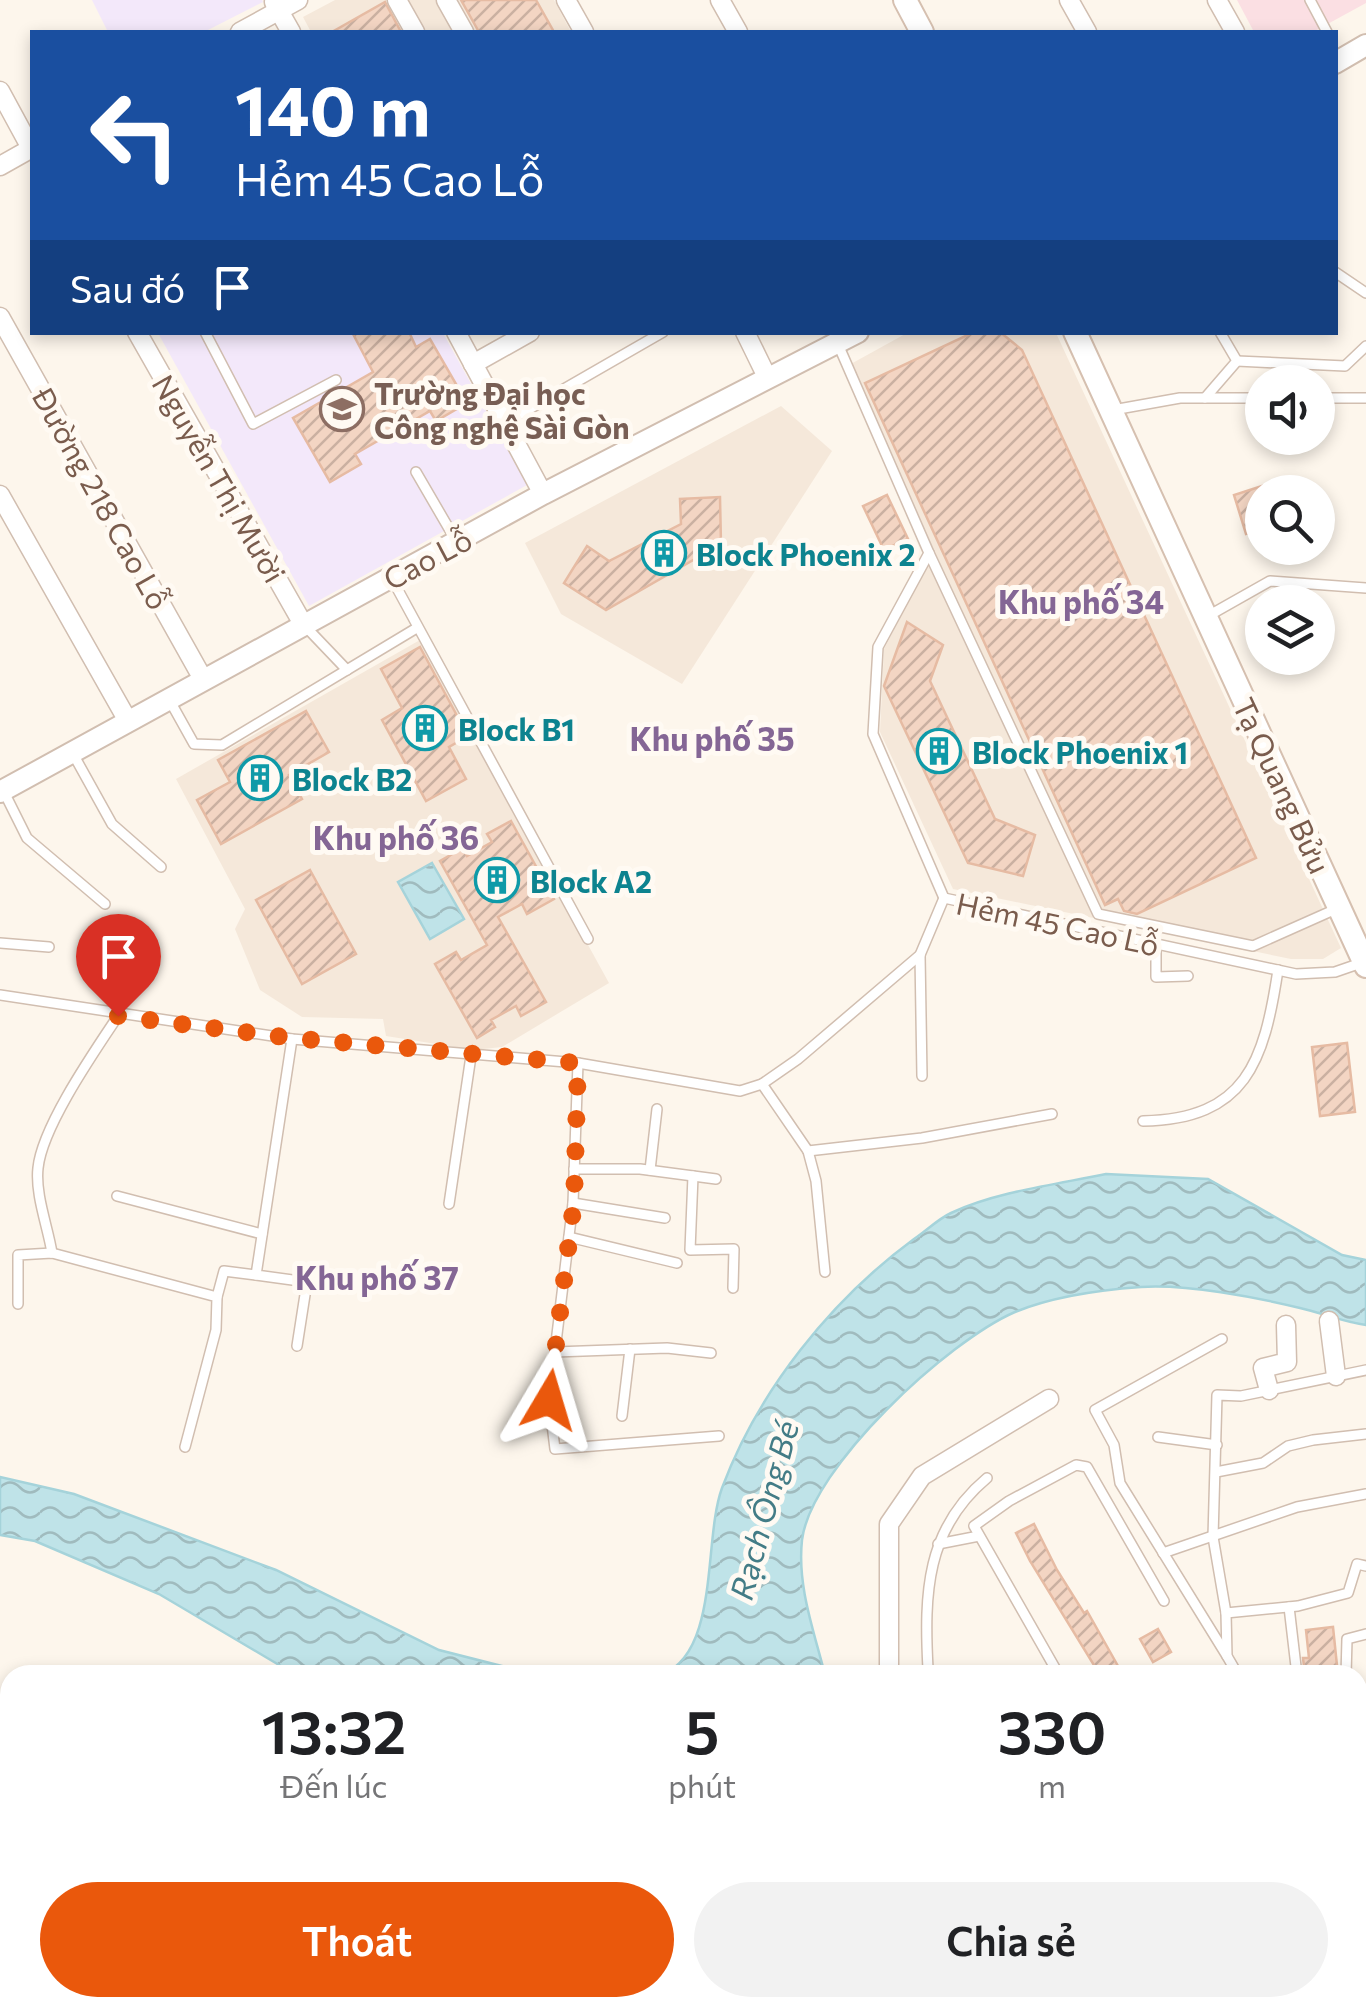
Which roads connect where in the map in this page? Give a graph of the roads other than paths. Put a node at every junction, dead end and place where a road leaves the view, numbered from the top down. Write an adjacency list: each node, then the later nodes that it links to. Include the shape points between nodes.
1 (298, 0): 10 (street)
2 (397, 0): 13 (street)
3 (446, 0): 14 (street)
4 (566, 0): 15 (street)
5 (720, 0): 16 (street)
6 (905, 0): 17 (main road)
7 (1069, 0): 18 (street)
8 (1217, 0): 19 (street)
9 (1310, 0): 20 (lane)
10 (276, 5): 11 (street); 12 (street)
11 (243, 30)
12 (290, 30)
13 (415, 30)
14 (463, 30)
15 (583, 30)
16 (737, 30)
17 (921, 30)
18 (1085, 30)
19 (1234, 30)
20 (1326, 30)
21 (1366, 45): 22 (street)
22 (1338, 56)
23 (0, 91): 24 (street)
24 (30, 145)
25 (30, 150): 26 (street)
26 (0, 166)
27 (1338, 274): 28 (lane)
28 (1366, 293)
29 (0, 317): 62 (street, Đường 218 Cao Lỗ)
30 (139, 335): 59 (street, Nguyễn Thị Mười)
31 (207, 335): 44 (lane, via 253,424)
32 (458, 335): 42 (street)
33 (525, 335): 42 (street)
34 (657, 335): 50 (lane)
35 (746, 335): 43 (street)
36 (852, 335): 39 (street, Cao Lỗ)
37 (1076, 335): 49 (main road, Tạ Quang Bửu)
38 (1222, 335): 41 (lane)
39 (837, 342): 43 (street, Cao Lỗ); 55 (lane)
40 (1366, 346): 41 (lane, via 1345,366)
41 (1237, 361): 45 (lane)
42 (473, 364): 50 (street)
43 (767, 377): 52 (street, Cao Lỗ)
44 (336, 380)
45 (1205, 398): 46 (lane); 49 (lane)
46 (1245, 398)
47 (1335, 398): 48 (lane)
48 (1366, 398)
49 (1110, 411): 58 (main road, Tạ Quang Bửu)
50 (505, 423): 52 (street)
51 (416, 472): 54 (lane)
52 (543, 494): 54 (street, Cao Lỗ)
53 (0, 495): 64 (street)
54 (456, 542): 56 (street, Cao Lỗ)
55 (929, 553): 68 (lane, via 878,647 873,734); 70 (lane, via 1098,914 1253,946)
56 (391, 577): 59 (street, Cao Lỗ); 60 (lane)
57 (1366, 588): 58 (lane, via 1270,581)
58 (1205, 617): 70 (main road, Tạ Quang Bửu)
59 (304, 624): 61 (lane); 62 (street, Cao Lỗ)
60 (415, 628): 61 (lane); 71 (lane)
61 (347, 670): 63 (lane, via 207,748 194,744)
62 (204, 679): 63 (street, Cao Lỗ)
63 (168, 698): 64 (street, Cao Lỗ)
64 (128, 721): 65 (street, Cao Lỗ)
65 (72, 752): 66 (street, Cao Lỗ); 67 (lane, via 112,824)
66 (2, 791): 69 (lane, via 28,838)
67 (161, 867)
68 (944, 898): 73 (lane, Hẻm 45 Cao Lỗ); 75 (lane, Hẻm 45 Cao Lỗ)
69 (105, 904)
70 (1340, 908): 76 (main road, Tạ Quang Bửu)
71 (588, 939)
72 (0, 942): 74 (lane)
73 (1156, 944): 77 (lane, Hẻm 45 Cao Lỗ); 78 (lane, via 1156,977)
74 (49, 947)
75 (920, 956): 84 (lane); 85 (lane, Hẻm 45 Cao Lỗ)
76 (1365, 964): 77 (lane, Hẻm 45 Cao Lỗ, via 1335,972)
77 (1278, 970): 88 (lane, via 1265,1035 1235,1090 1194,1117)
78 (1188, 976)
79 (0, 995): 80 (lane)
80 (118, 1016): 81 (lane); 100 (lane, via 42,1151 39,1188)
81 (292, 1038): 82 (lane); 98 (lane)
82 (471, 1056): 83 (lane); 96 (lane)
83 (578, 1063): 85 (lane, via 740,1092); 90 (lane)
84 (922, 1076)
85 (762, 1084): 89 (lane)
86 (657, 1109): 91 (lane)
87 (1052, 1114): 89 (lane)
88 (1143, 1121)
89 (808, 1150): 102 (lane)
90 (574, 1169): 91 (lane); 95 (lane)
91 (650, 1170): 92 (lane)
92 (693, 1176): 93 (lane); 104 (lane, via 690,1250 734,1249)
93 (716, 1179)
94 (117, 1196): 98 (lane)
95 (574, 1202): 97 (lane); 99 (lane)
96 (449, 1204)
97 (665, 1218)
98 (262, 1234): 103 (lane)
99 (569, 1237): 101 (lane); 112 (lane)
100 (52, 1254): 105 (lane); 106 (lane, via 18,1255)
101 (677, 1263)
102 (825, 1272)
103 (256, 1274): 105 (lane, via 224,1271); 110 (lane, via 307,1282)
104 (733, 1288)
105 (217, 1297): 123 (lane, via 216,1330)
106 (18, 1304)
107 (1329, 1321): 115 (street)
108 (1286, 1324): 116 (street, via 1287,1362 1263,1368)
109 (1222, 1339): 130 (lane, via 1095,1410 1114,1445 1120,1483)
110 (297, 1346)
111 (630, 1349): 112 (lane); 113 (lane); 118 (lane)
112 (555, 1352): 120 (lane, via 549,1400 555,1449)
113 (711, 1353)
114 (1366, 1370): 115 (lane)
115 (1336, 1376): 116 (lane)
116 (1269, 1390): 122 (lane, via 1217,1396)
117 (1049, 1398): 137 (street, via 922,1476 888,1524)
118 (622, 1416)
119 (1366, 1434): 124 (lane, via 1288,1446 1263,1463)
120 (718, 1436)
121 (1158, 1437): 122 (lane)
122 (1217, 1445): 124 (lane)
123 (185, 1447)
124 (1216, 1472): 128 (lane)
125 (987, 1478): 129 (lane, via 953,1510)
126 (1366, 1494): 128 (lane, via 1297,1508)
127 (979, 1536): 129 (lane); 132 (lane, via 974,1526 1009,1501 1082,1465); 139 (lane)
128 (1213, 1537): 130 (lane); 134 (lane)
129 (938, 1544): 138 (lane, via 929,1592)
130 (1163, 1553): 136 (lane)
131 (1366, 1566): 133 (lane, via 1357,1564 1348,1593)
132 (1164, 1600)
133 (1289, 1607): 134 (lane); 141 (lane)
134 (1226, 1613): 136 (lane)
135 (1366, 1634): 142 (lane, via 1348,1640)
136 (1227, 1656): 140 (lane)
137 (889, 1665)
138 (928, 1665)
139 (1053, 1665)
140 (1232, 1665)
141 (1297, 1665)
142 (1347, 1665)

